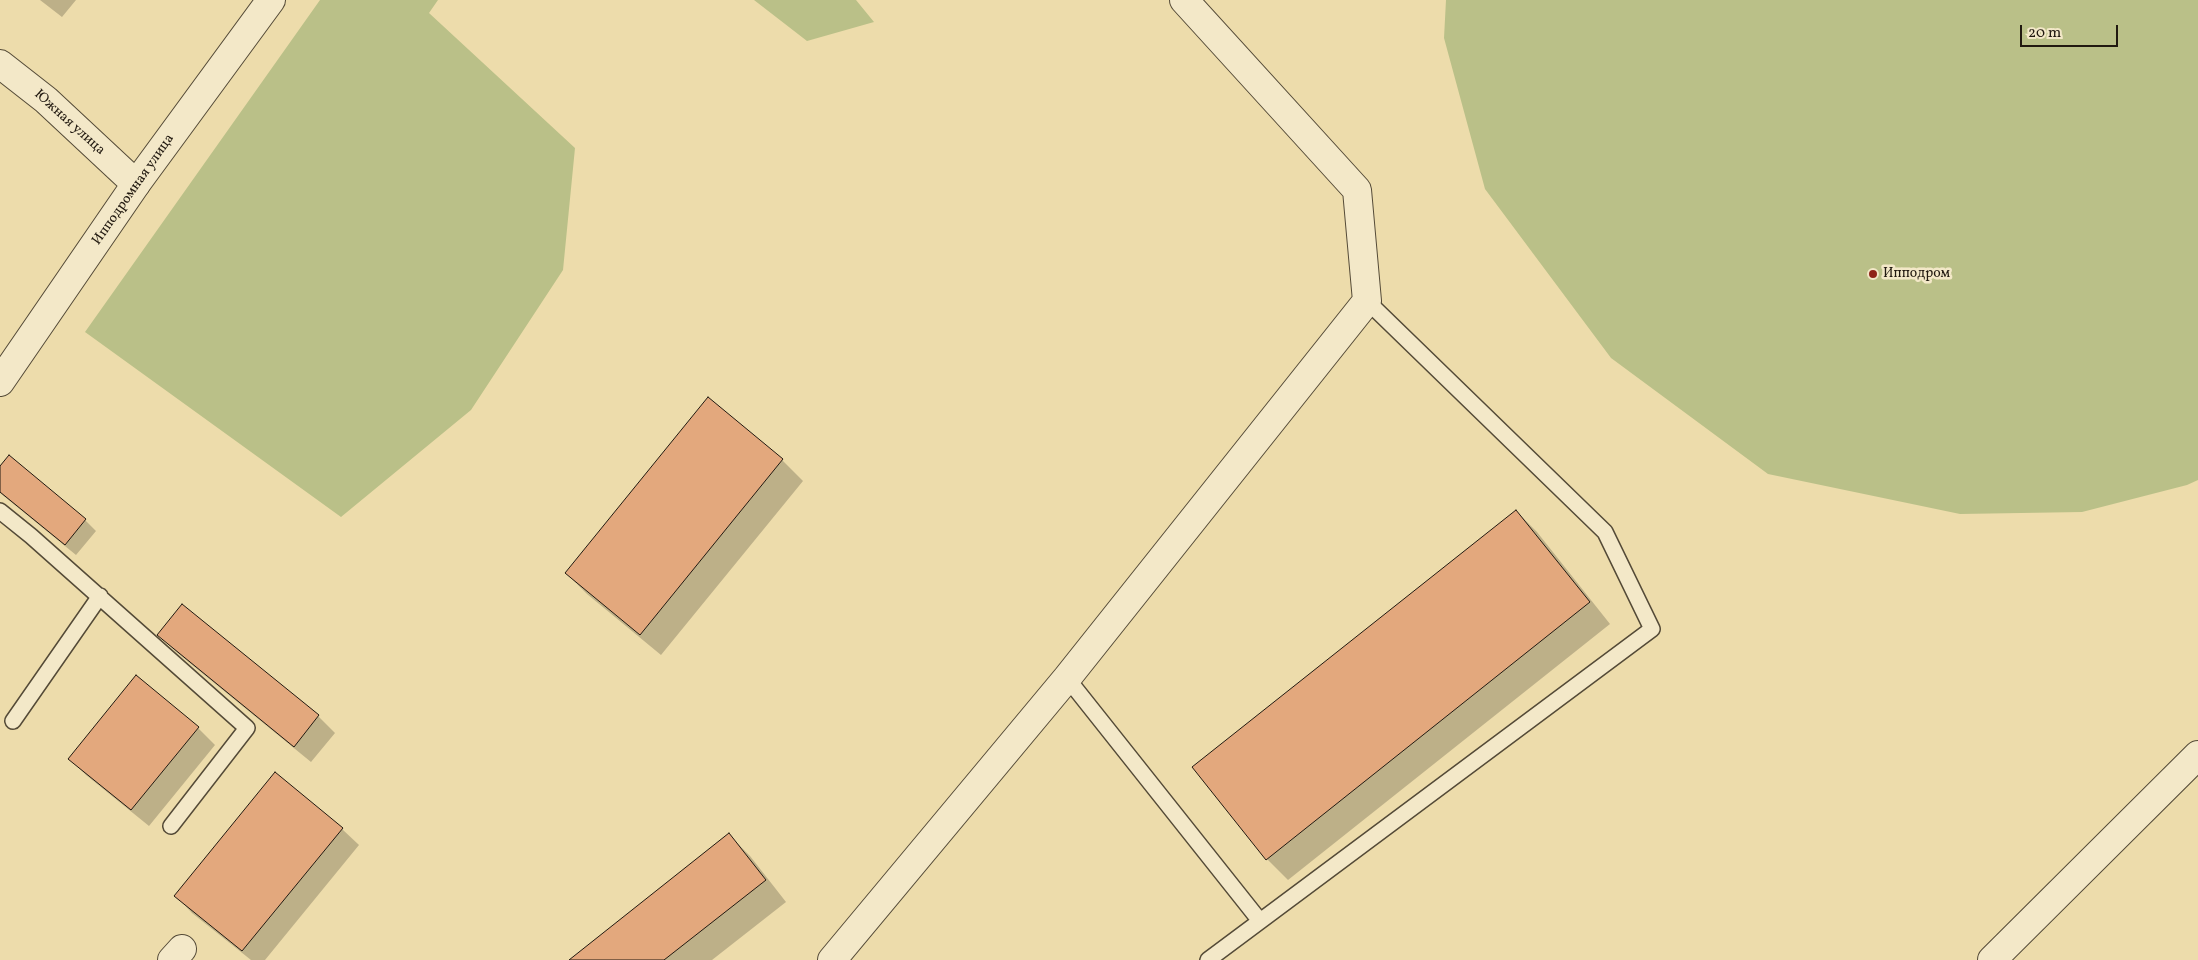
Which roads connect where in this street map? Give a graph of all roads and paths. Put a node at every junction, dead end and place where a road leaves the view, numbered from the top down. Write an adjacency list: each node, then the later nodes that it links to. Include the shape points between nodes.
1 (271, 0): 4 (street, Ипподромная улица)
2 (1184, 0): 5 (street, via 1357,190)
3 (0, 64): 4 (street, Южная улица, via 46,100)
4 (136, 184): 6 (street, Ипподромная улица)
5 (1367, 301): 9 (street); 13 (lane, via 1605,532 1652,628)
6 (0, 382)
7 (0, 512): 8 (lane)
8 (100, 596): 10 (lane); 12 (lane, via 247,728)
9 (1067, 678): 13 (lane); 14 (street)
10 (13, 721)
11 (2198, 754): 16 (street)
12 (171, 826)
13 (1260, 921): 15 (lane)
14 (833, 960)
15 (1208, 960)
16 (1992, 960)

